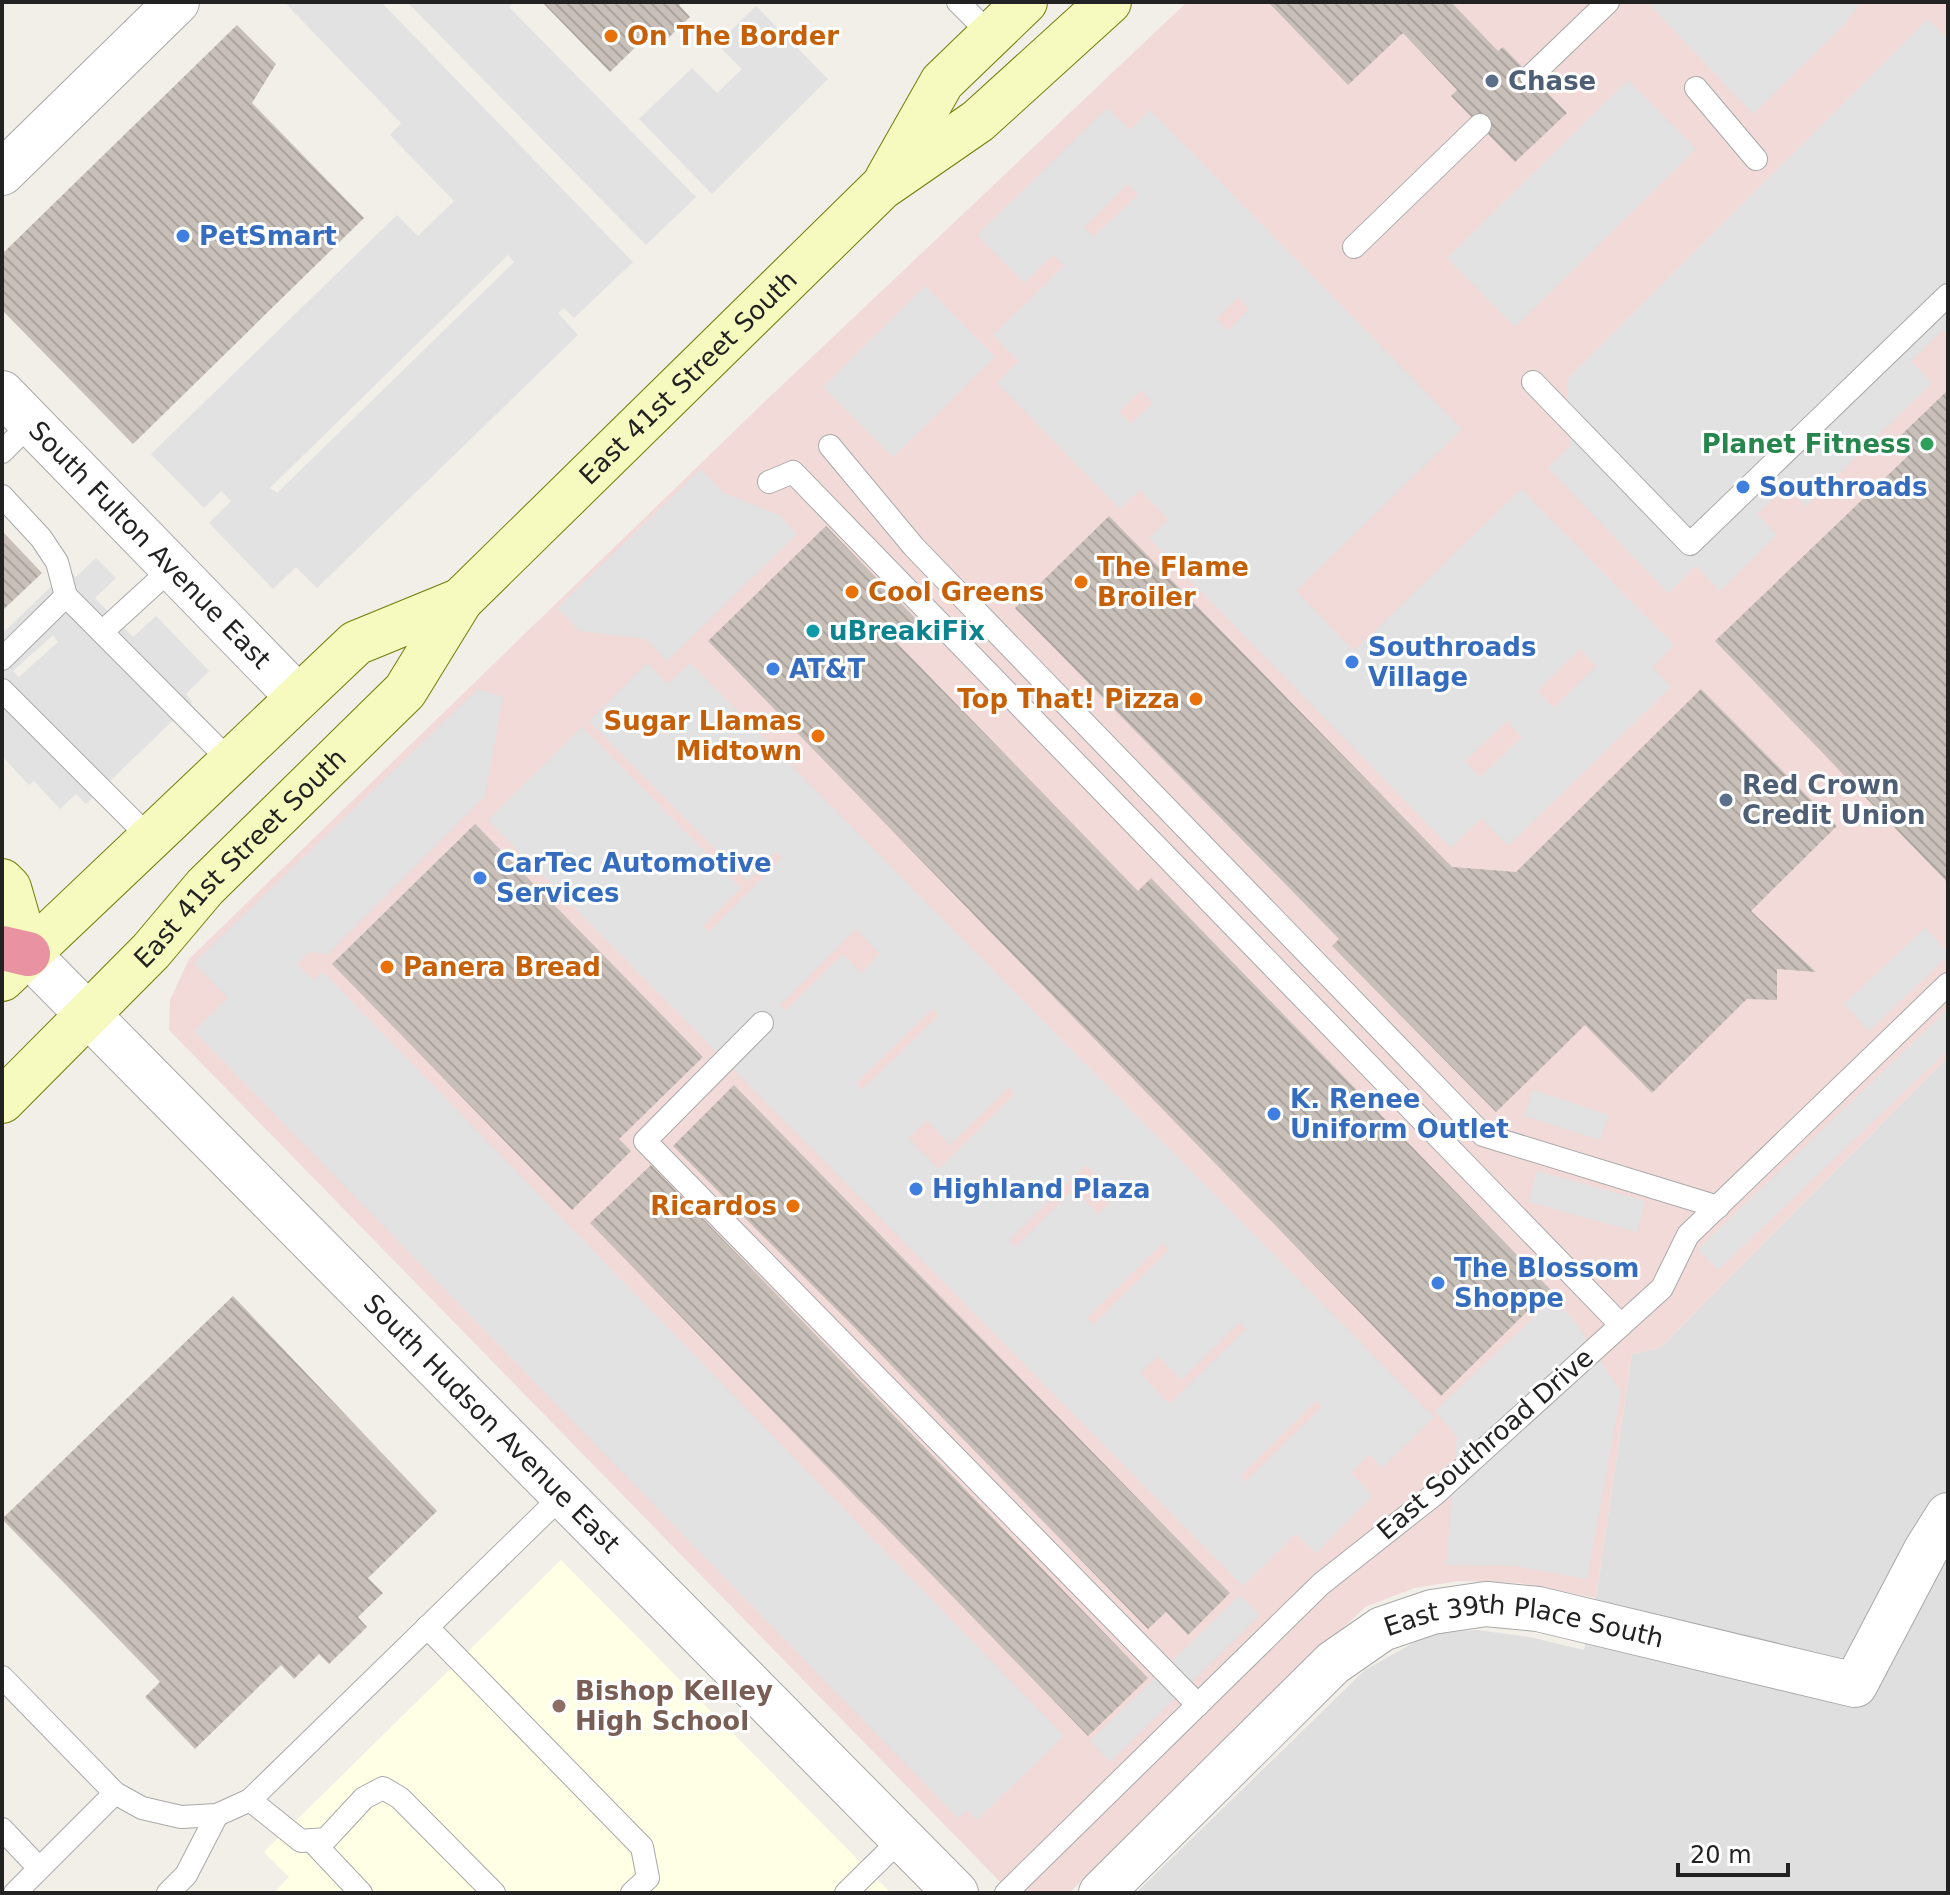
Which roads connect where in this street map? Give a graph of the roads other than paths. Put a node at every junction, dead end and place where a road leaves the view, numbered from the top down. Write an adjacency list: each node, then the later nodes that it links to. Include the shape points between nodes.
1 (177, 2): 11 (street)
2 (958, 2): 6 (lane)
3 (1025, 2): 6 (main road, East 41st Street South)
4 (1109, 2): 12 (main road, East 41st Street South, via 978,121)
5 (1608, 2): 7 (lane)
6 (991, 35): 12 (main road, East 41st Street South, via 942,82)
7 (1531, 76)
8 (1696, 88): 10 (lane)
9 (1480, 125): 13 (lane)
10 (1756, 159)
11 (2, 173)
12 (881, 188): 22 (main road, East 41st Street South)
13 (1354, 247)
14 (1948, 295): 15 (lane, via 1690,544)
15 (1533, 382)
16 (12, 423): 20 (street, South Fulton Avenue East)
17 (830, 446): 35 (lane, via 914,547 1483,1135)
18 (769, 482): 36 (lane, via 793,472)
19 (2, 496): 21 (lane, via 57,562)
20 (172, 568): 23 (lane); 26 (street, South Fulton Avenue East)
21 (66, 596): 23 (lane); 24 (lane)
22 (461, 600): 26 (main road, East 41st Street South, via 356,643); 32 (main road, East 41st Street South, via 405,691 205,887)
23 (102, 632): 27 (lane)
24 (2, 659)
25 (2, 690): 28 (lane)
26 (298, 697): 27 (main road, East 41st Street South)
27 (230, 761): 28 (main road, East 41st Street South)
28 (150, 838): 30 (main road, East 41st Street South)
29 (2, 881): 30 (main road, via 9,888)
30 (11, 960): 32 (street, South Hudson Avenue East)
31 (1948, 984): 35 (lane, East Southroad Drive)
32 (89, 1014): 34 (main road, East 41st Street South); 37 (street, South Hudson Avenue East)
33 (762, 1023): 41 (lane, via 645,1141)
34 (2, 1101)
35 (1718, 1207): 36 (lane, East Southroad Drive, via 1688,1235 1662,1288)
36 (1621, 1325): 41 (lane, East Southroad Drive, via 1435,1494 1321,1584)
37 (563, 1495): 39 (lane); 46 (street, South Hudson Avenue East)
38 (1948, 1515): 57 (street, East 39th Place South, via 1855,1685 1538,1609 1486,1604 1432,1612 1382,1629 1333,1663)
39 (427, 1627): 43 (lane); 53 (lane, via 642,1847 648,1878)
40 (2, 1677): 42 (lane)
41 (1198, 1705): 56 (lane, East Southroad Drive)
42 (115, 1793): 44 (lane, via 142,1808 181,1817); 48 (lane)
43 (250, 1800): 44 (lane); 47 (lane, via 301,1841)
44 (217, 1815): 50 (lane, via 186,1875)
45 (2, 1829): 48 (lane)
46 (902, 1838): 54 (lane); 55 (street, South Hudson Avenue East)
47 (311, 1840): 51 (lane); 52 (lane, via 326,1839 364,1798 383,1788 400,1798)
48 (39, 1868): 49 (lane)
49 (15, 1893)
50 (168, 1893)
51 (361, 1893)
52 (494, 1893)
53 (632, 1893)
54 (846, 1893)
55 (956, 1893)
56 (1006, 1893)
57 (1101, 1893)

